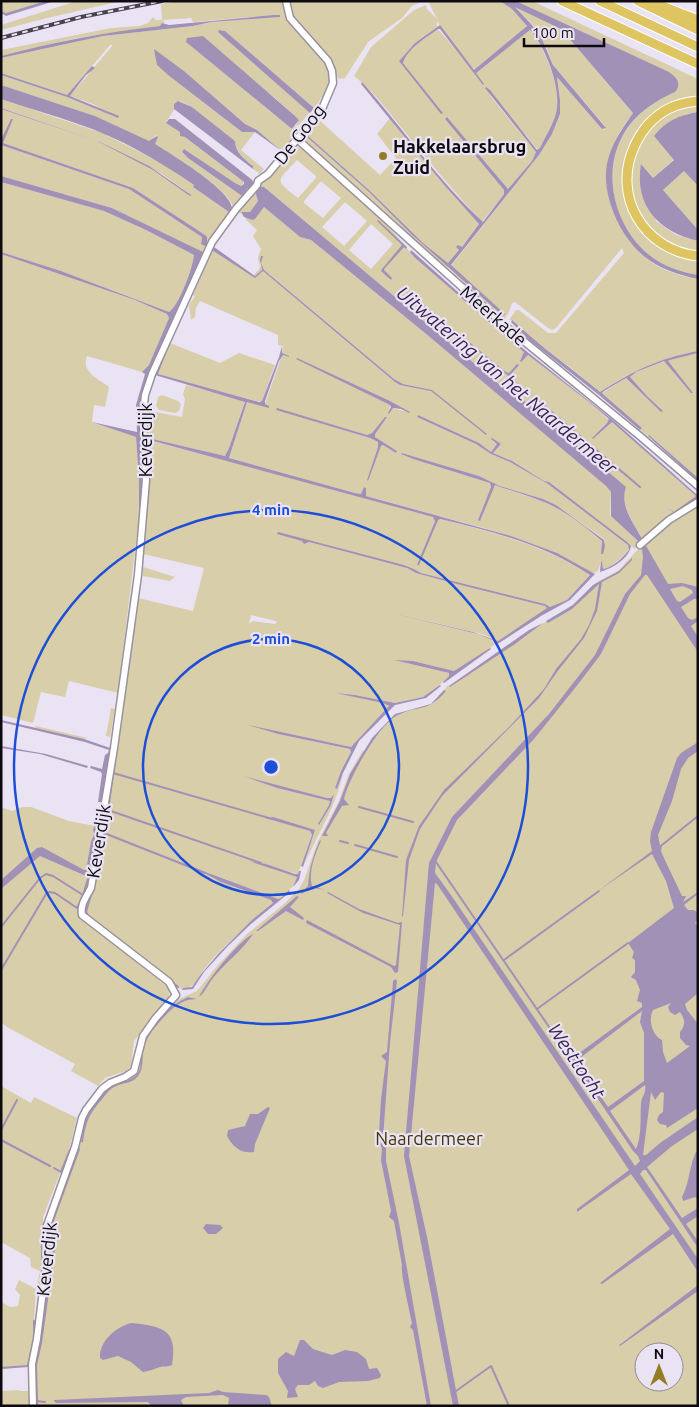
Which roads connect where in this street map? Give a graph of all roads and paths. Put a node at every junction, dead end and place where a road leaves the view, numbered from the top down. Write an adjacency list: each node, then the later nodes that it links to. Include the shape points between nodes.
1 (286, 1): 11 (street, De Goog, via 290,18 328,61 333,77 322,108)
2 (562, 1): 9 (highway)
3 (600, 1): 8 (highway)
4 (638, 1): 7 (highway)
5 (649, 1): 6 (highway)
6 (698, 20)
7 (698, 30)
8 (695, 45)
9 (698, 66)
10 (698, 101): 13 (highway, via 669,108 644,130 632,152 627,184 636,216 645,230 676,252)
11 (296, 138): 12 (street, De Goog); 14 (street, Meerkade, via 502,324)
12 (236, 208): 17 (street, Keverdijk, via 205,255 145,394 146,480 138,575 91,888 81,910 82,915 169,982 176,995 142,1036 134,1071 102,1089 82,1118 45,1231 46,1266 32,1364)
13 (698, 256)
14 (698, 486)
15 (698, 502): 16 (street, via 669,520)
16 (642, 544)
17 (32, 1406)

